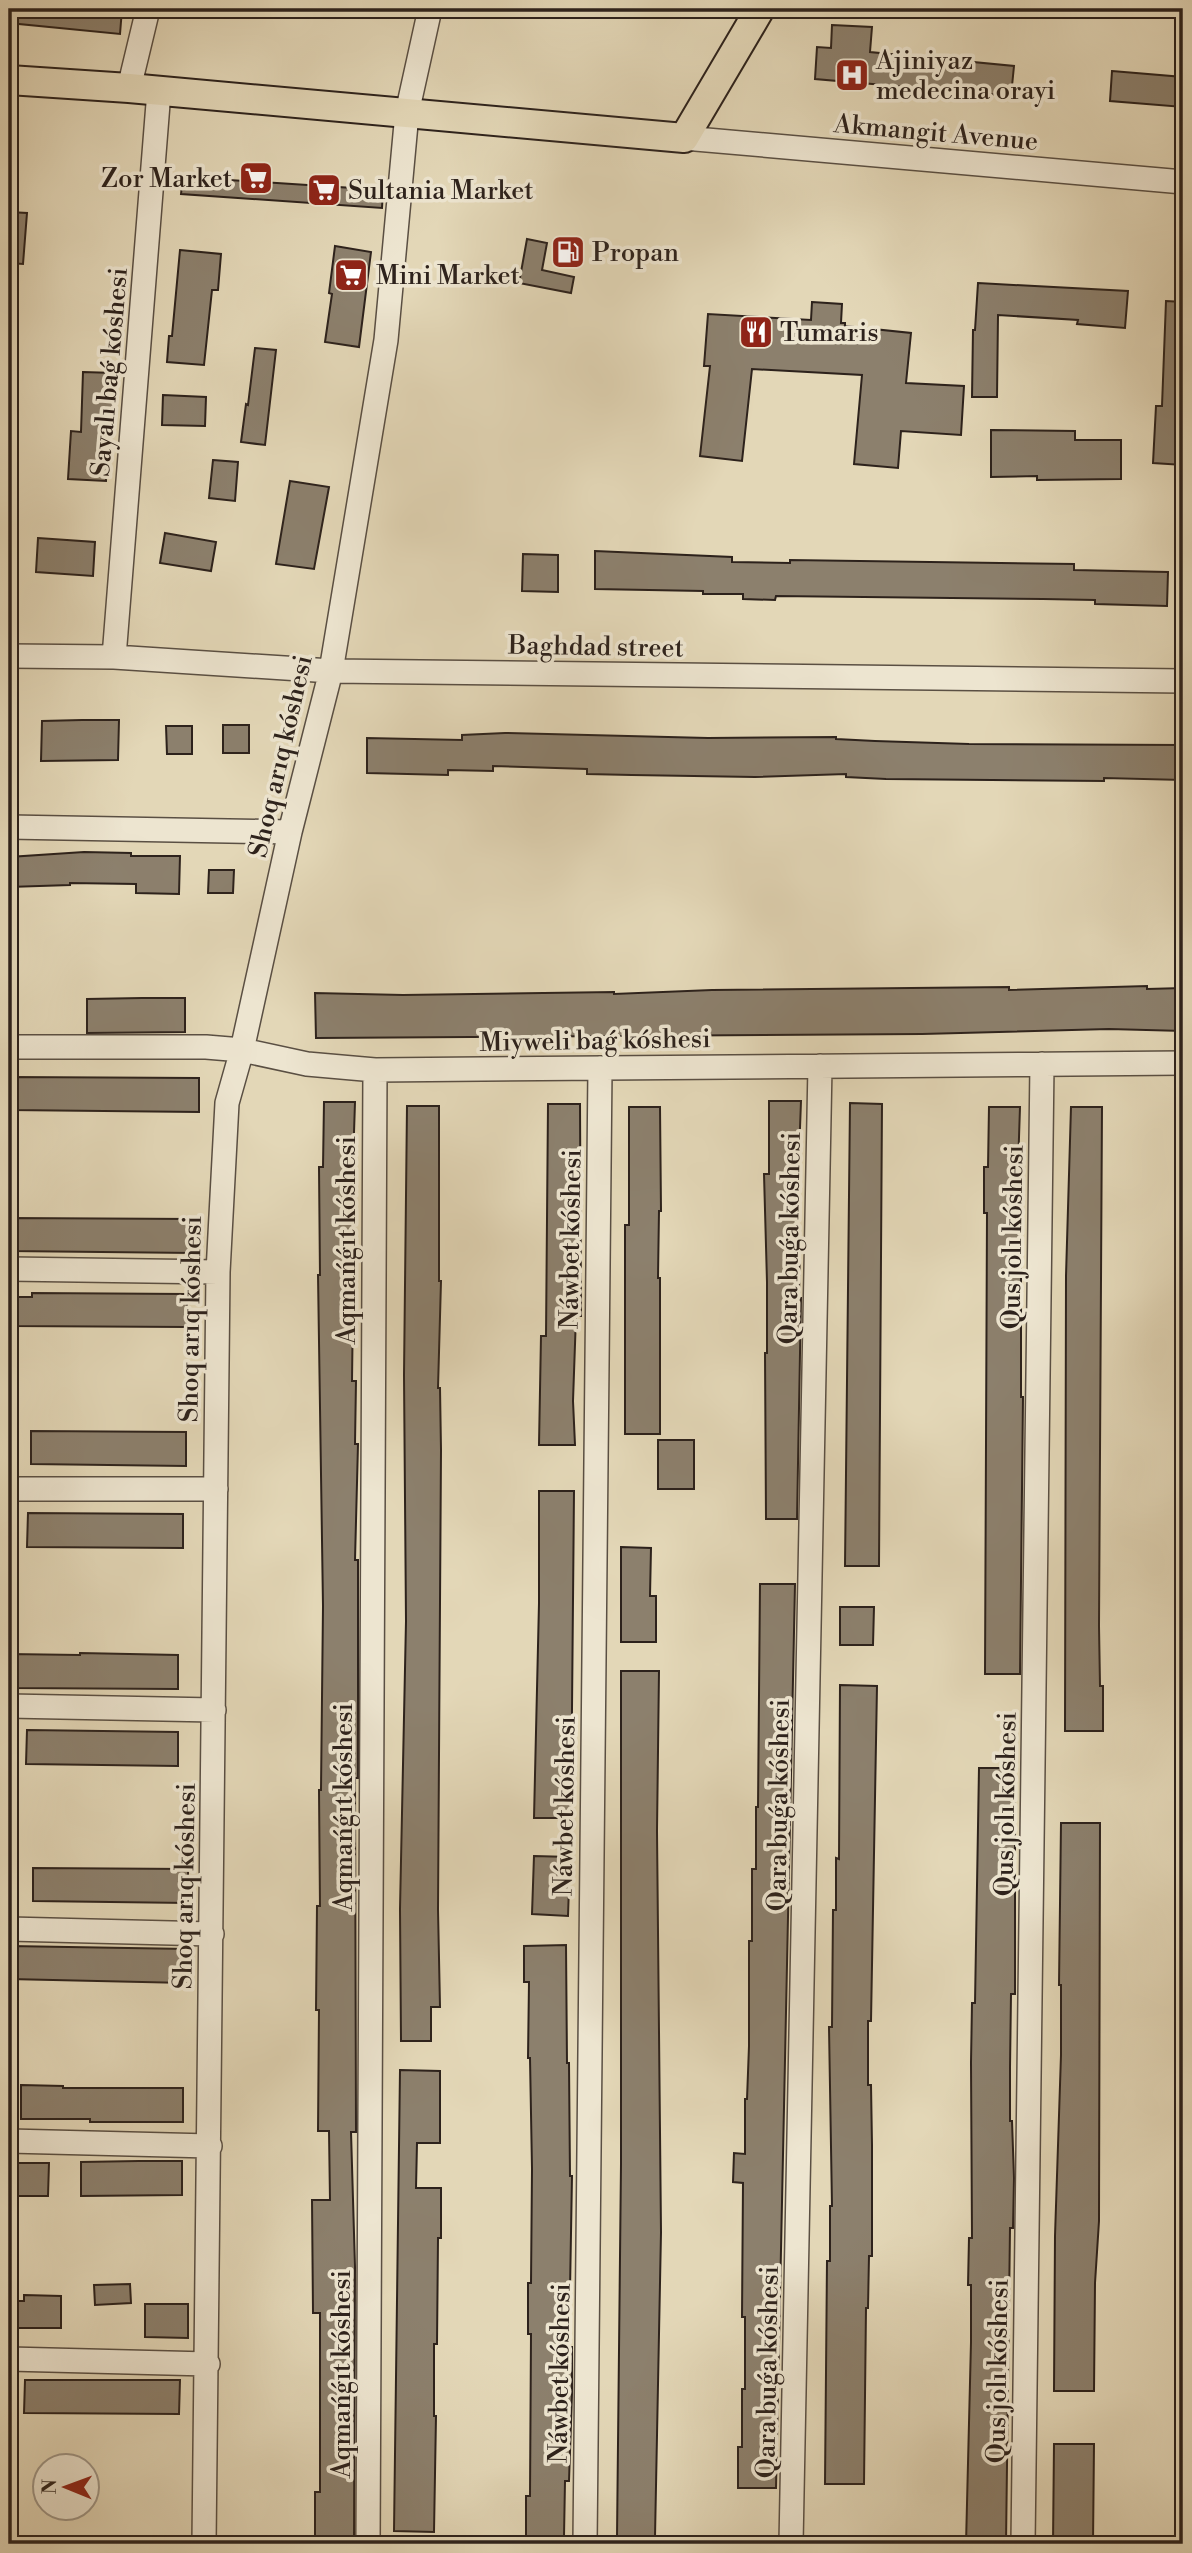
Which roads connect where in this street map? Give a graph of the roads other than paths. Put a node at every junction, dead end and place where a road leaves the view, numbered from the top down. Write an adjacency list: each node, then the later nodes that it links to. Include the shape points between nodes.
1 (148, 9): 5 (street)
2 (430, 9): 7 (street, Shoq arıq kóshesi)
3 (760, 9): 8 (main road)
4 (9, 80): 5 (main road)
5 (129, 88): 6 (main road)
6 (159, 91): 7 (main road); 11 (street, Sayalı baǵ kóshesi)
7 (407, 113): 8 (main road); 12 (street, Shoq arıq kóshesi, via 386,340)
8 (684, 138): 9 (street, Akmangit Avenue)
9 (1183, 182)
10 (9, 656): 11 (street, Baghdad street)
11 (114, 657): 12 (street, Baghdad street)
12 (331, 671): 13 (street, Baghdad street); 15 (street, Shoq arıq kóshesi)
13 (1183, 681)
14 (9, 827): 15 (street)
15 (290, 832): 17 (street, Shoq arıq kóshesi)
16 (9, 1047): 17 (street, Miyweli baǵ kóshesi)
17 (242, 1050): 22 (street, Miyweli baǵ kóshesi, via 307,1064); 24 (street, Shoq arıq kóshesi, via 227,1103)
18 (1183, 1063): 19 (street, Miyweli baǵ kóshesi)
19 (1042, 1064): 20 (street, Miyweli baǵ kóshesi); 39 (street, Qus jolı kóshesi)
20 (820, 1066): 21 (street, Miyweli baǵ kóshesi); 38 (street, Qara buǵa kóshesi)
21 (600, 1068): 22 (street, Miyweli baǵ kóshesi); 37 (street, Náwbet kóshesi)
22 (375, 1070): 36 (street, Aqmańǵıt kóshesi)
23 (9, 1269): 24 (street)
24 (218, 1272): 26 (street, Shoq arıq kóshesi)
25 (9, 1489): 26 (street)
26 (216, 1489): 28 (street, Shoq arıq kóshesi)
27 (9, 1706): 28 (street)
28 (214, 1710): 30 (street, Shoq arıq kóshesi)
29 (9, 1929): 30 (street)
30 (212, 1934): 32 (street, Shoq arıq kóshesi)
31 (9, 2141): 32 (street)
32 (210, 2146): 34 (street, Shoq arıq kóshesi)
33 (9, 2359): 34 (street)
34 (208, 2364): 35 (street, Shoq arıq kóshesi)
35 (204, 2544)
36 (368, 2544)
37 (585, 2544)
38 (791, 2544)
39 (1023, 2544)

